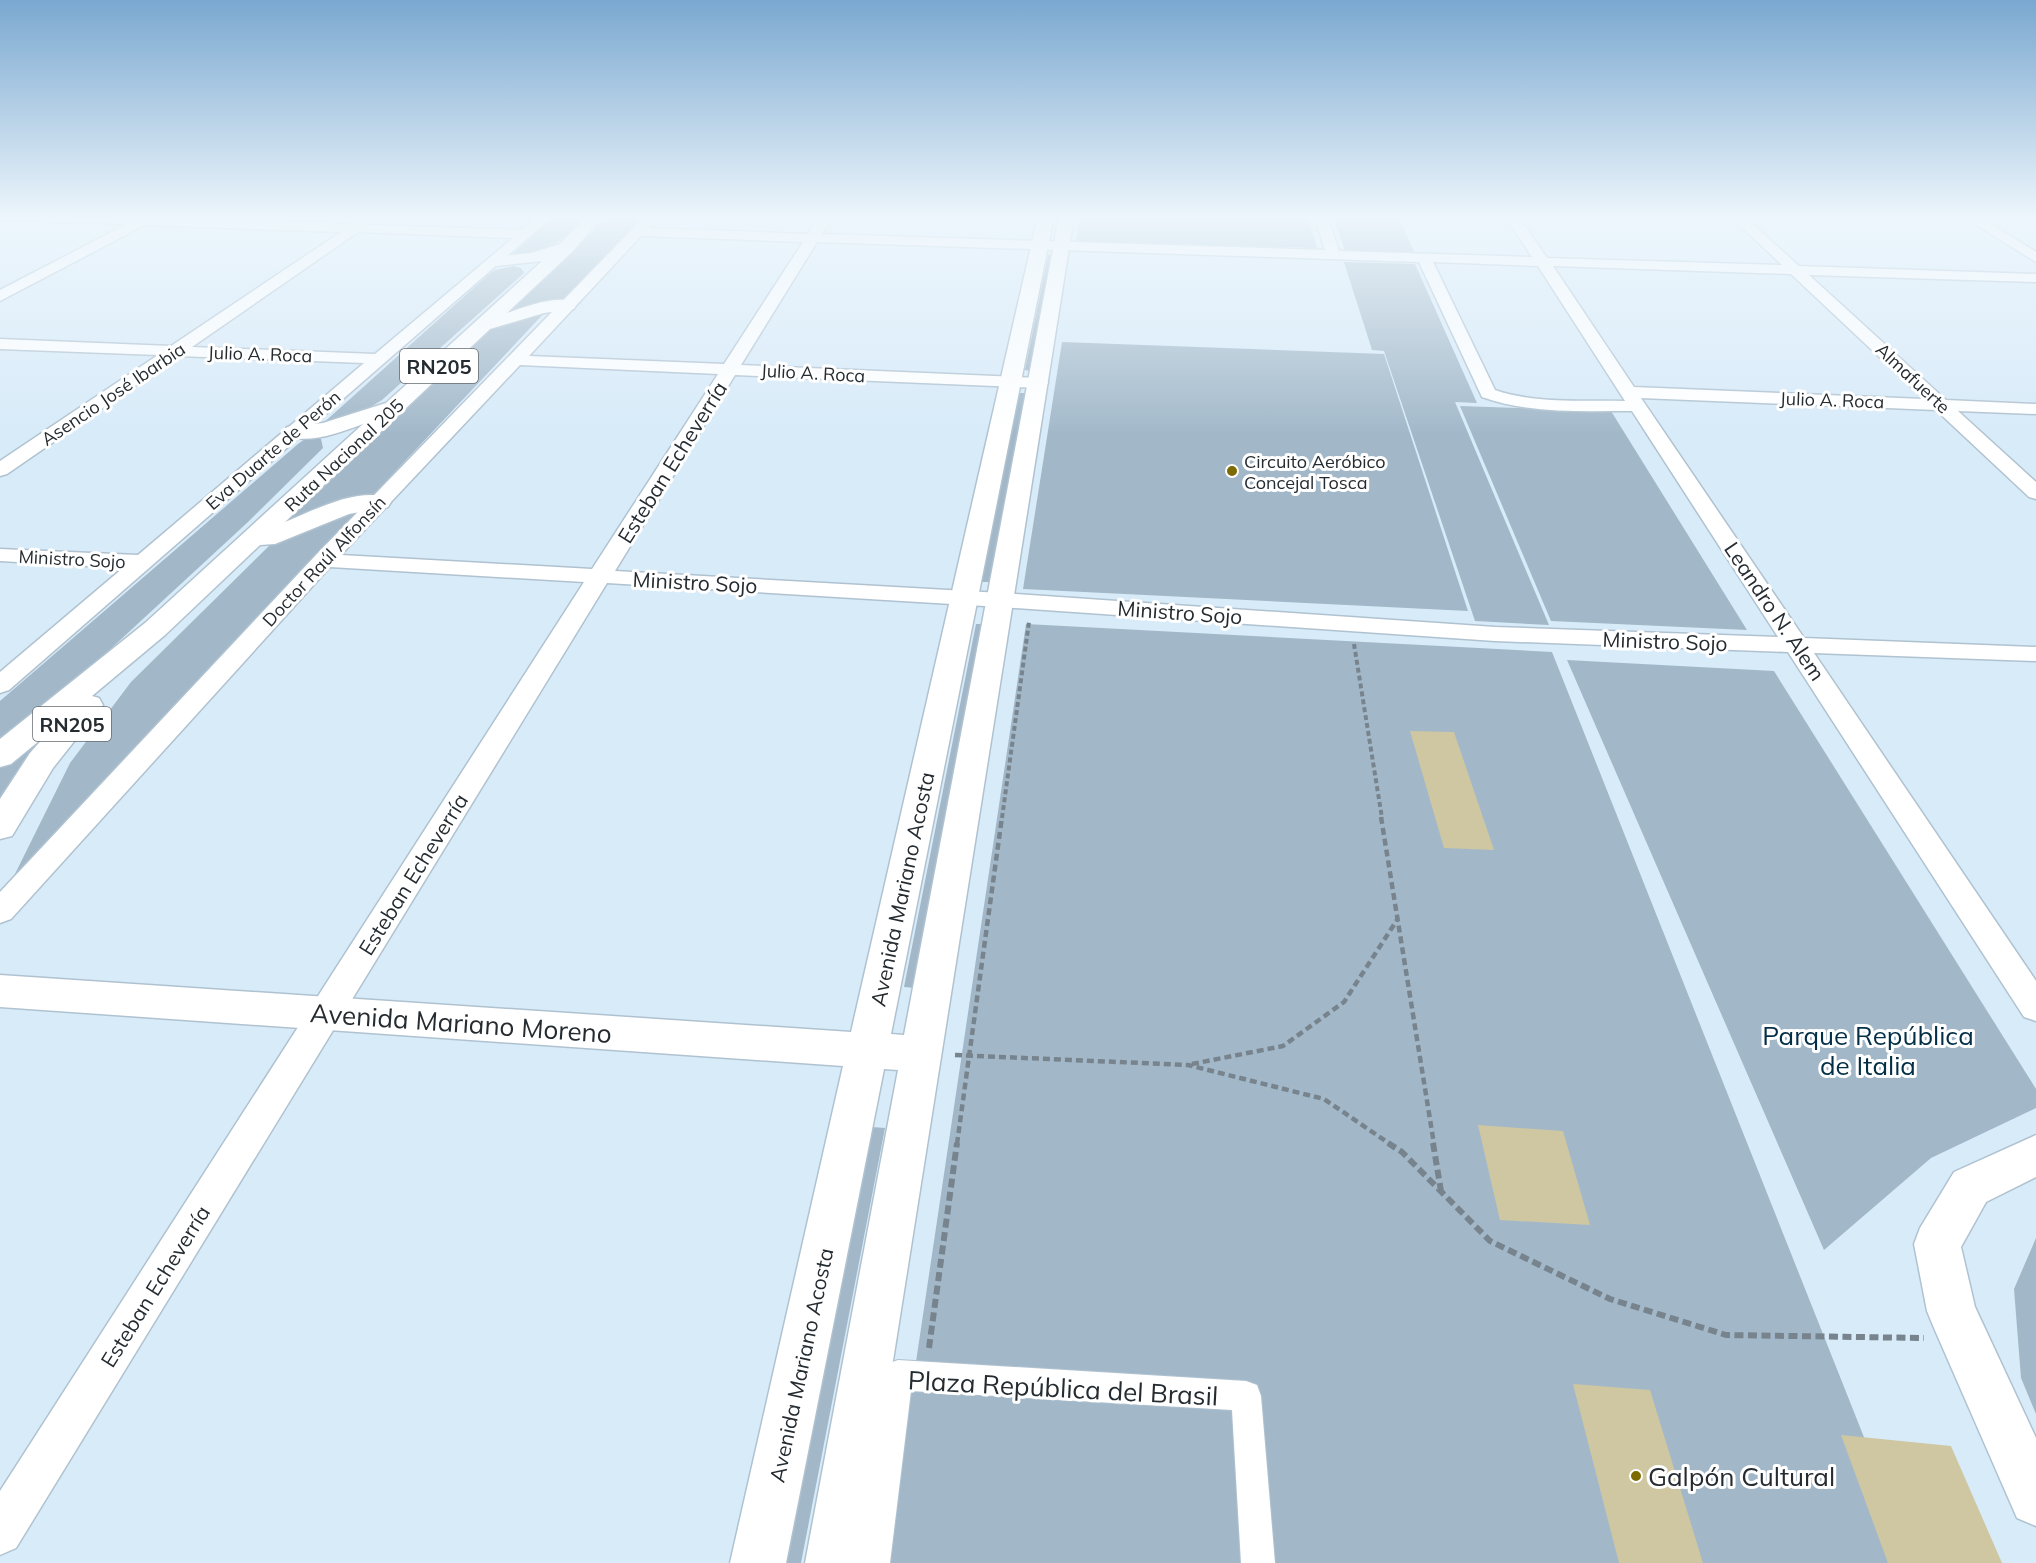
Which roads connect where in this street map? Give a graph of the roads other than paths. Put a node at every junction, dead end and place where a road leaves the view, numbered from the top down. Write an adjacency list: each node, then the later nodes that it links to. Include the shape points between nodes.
1 (14, 289): 11 (street)
2 (267, 289): 15 (street, Asencio José Ibarbia)
3 (462, 289): 16 (street, Eva Duarte de Perón)
4 (522, 289): 13 (main road, Ruta Nacional 205 / RN205)
5 (583, 289): 12 (street, Doctor Raúl Alfonsín)
6 (781, 289): 18 (street, Esteban Echeverría)
7 (1043, 289): 19 (main road, Avenida Mariano Acosta)
8 (1439, 289): 20 (street, Julio A. Roca, via 1488,393 1521,403)
9 (1561, 289): 20 (street, Leandro N. Alem)
10 (1818, 289): 22 (street, Almafuerte)
11 (0, 296)
12 (567, 305): 13 (main road, via 541,308); 17 (street, Doctor Raúl Alfonsín)
13 (479, 329): 21 (main road, Ruta Nacional 205 / RN205)
14 (0, 344): 15 (street, Julio A. Roca)
15 (177, 351): 16 (street, Julio A. Roca); 25 (street, Asencio José Ibarbia)
16 (377, 359): 24 (street, Eva Duarte de Perón)
17 (515, 360): 18 (street, Julio A. Roca); 27 (street, Doctor Raúl Alfonsín)
18 (730, 369): 19 (street, Julio A. Roca); 32 (street, Esteban Echeverría)
19 (1024, 383): 33 (main road, Avenida Mariano Acosta); 34 (main road, Avenida Mariano Acosta)
20 (1634, 399): 22 (street, Julio A. Roca); 36 (street, Leandro N. Alem)
21 (400, 403): 24 (main road, via 336,428); 28 (main road, Ruta Nacional 205 / RN205)
22 (1941, 404): 23 (street, Julio A. Roca); 26 (street, Almafuerte)
23 (2036, 409)
24 (295, 432): 31 (street, Eva Duarte de Perón)
25 (0, 470)
26 (2036, 493)
27 (379, 502): 28 (main road, via 344,507); 30 (street, Doctor Raúl Alfonsín)
28 (245, 548): 35 (main road, Ruta Nacional 205 / RN205)
29 (0, 555): 31 (street, Ministro Sojo)
30 (324, 560): 32 (street, Ministro Sojo); 41 (street, Doctor Raúl Alfonsín)
31 (143, 562): 38 (street, Eva Duarte de Perón)
32 (600, 576): 33 (street, Ministro Sojo); 44 (street, Esteban Echeverría)
33 (964, 598): 34 (street, Ministro Sojo); 45 (main road, Avenida Mariano Acosta)
34 (1016, 601): 36 (street, Ministro Sojo, via 1507,634); 46 (main road, Avenida Mariano Acosta)
35 (155, 630): 39 (main road, Ruta Nacional 205 / RN205); 40 (main road, Ruta Nacional 205 / RN205, via 40,761)
36 (1799, 647): 37 (street, Ministro Sojo); 43 (street, Leandro N. Alem)
37 (2036, 654)
38 (0, 685)
39 (0, 756)
40 (0, 827)
41 (0, 911)
42 (0, 991): 44 (main road, Avenida Mariano Moreno)
43 (2036, 1008)
44 (326, 1014): 45 (main road, Avenida Mariano Moreno); 49 (street, Esteban Echeverría)
45 (868, 1050): 46 (main road, Avenida Mariano Moreno); 50 (main road, Avenida Mariano Acosta)
46 (922, 1054): 51 (main road, Avenida Mariano Acosta)
47 (2036, 1155): 48 (main road, via 1970,1187 1937,1244 1951,1311)
48 (2036, 1499)
49 (0, 1532)
50 (758, 1563)
51 (833, 1563)
52 (873, 1563): 53 (street, Plaza República del Brasil, via 898,1375 1246,1396)
53 (1258, 1563)

